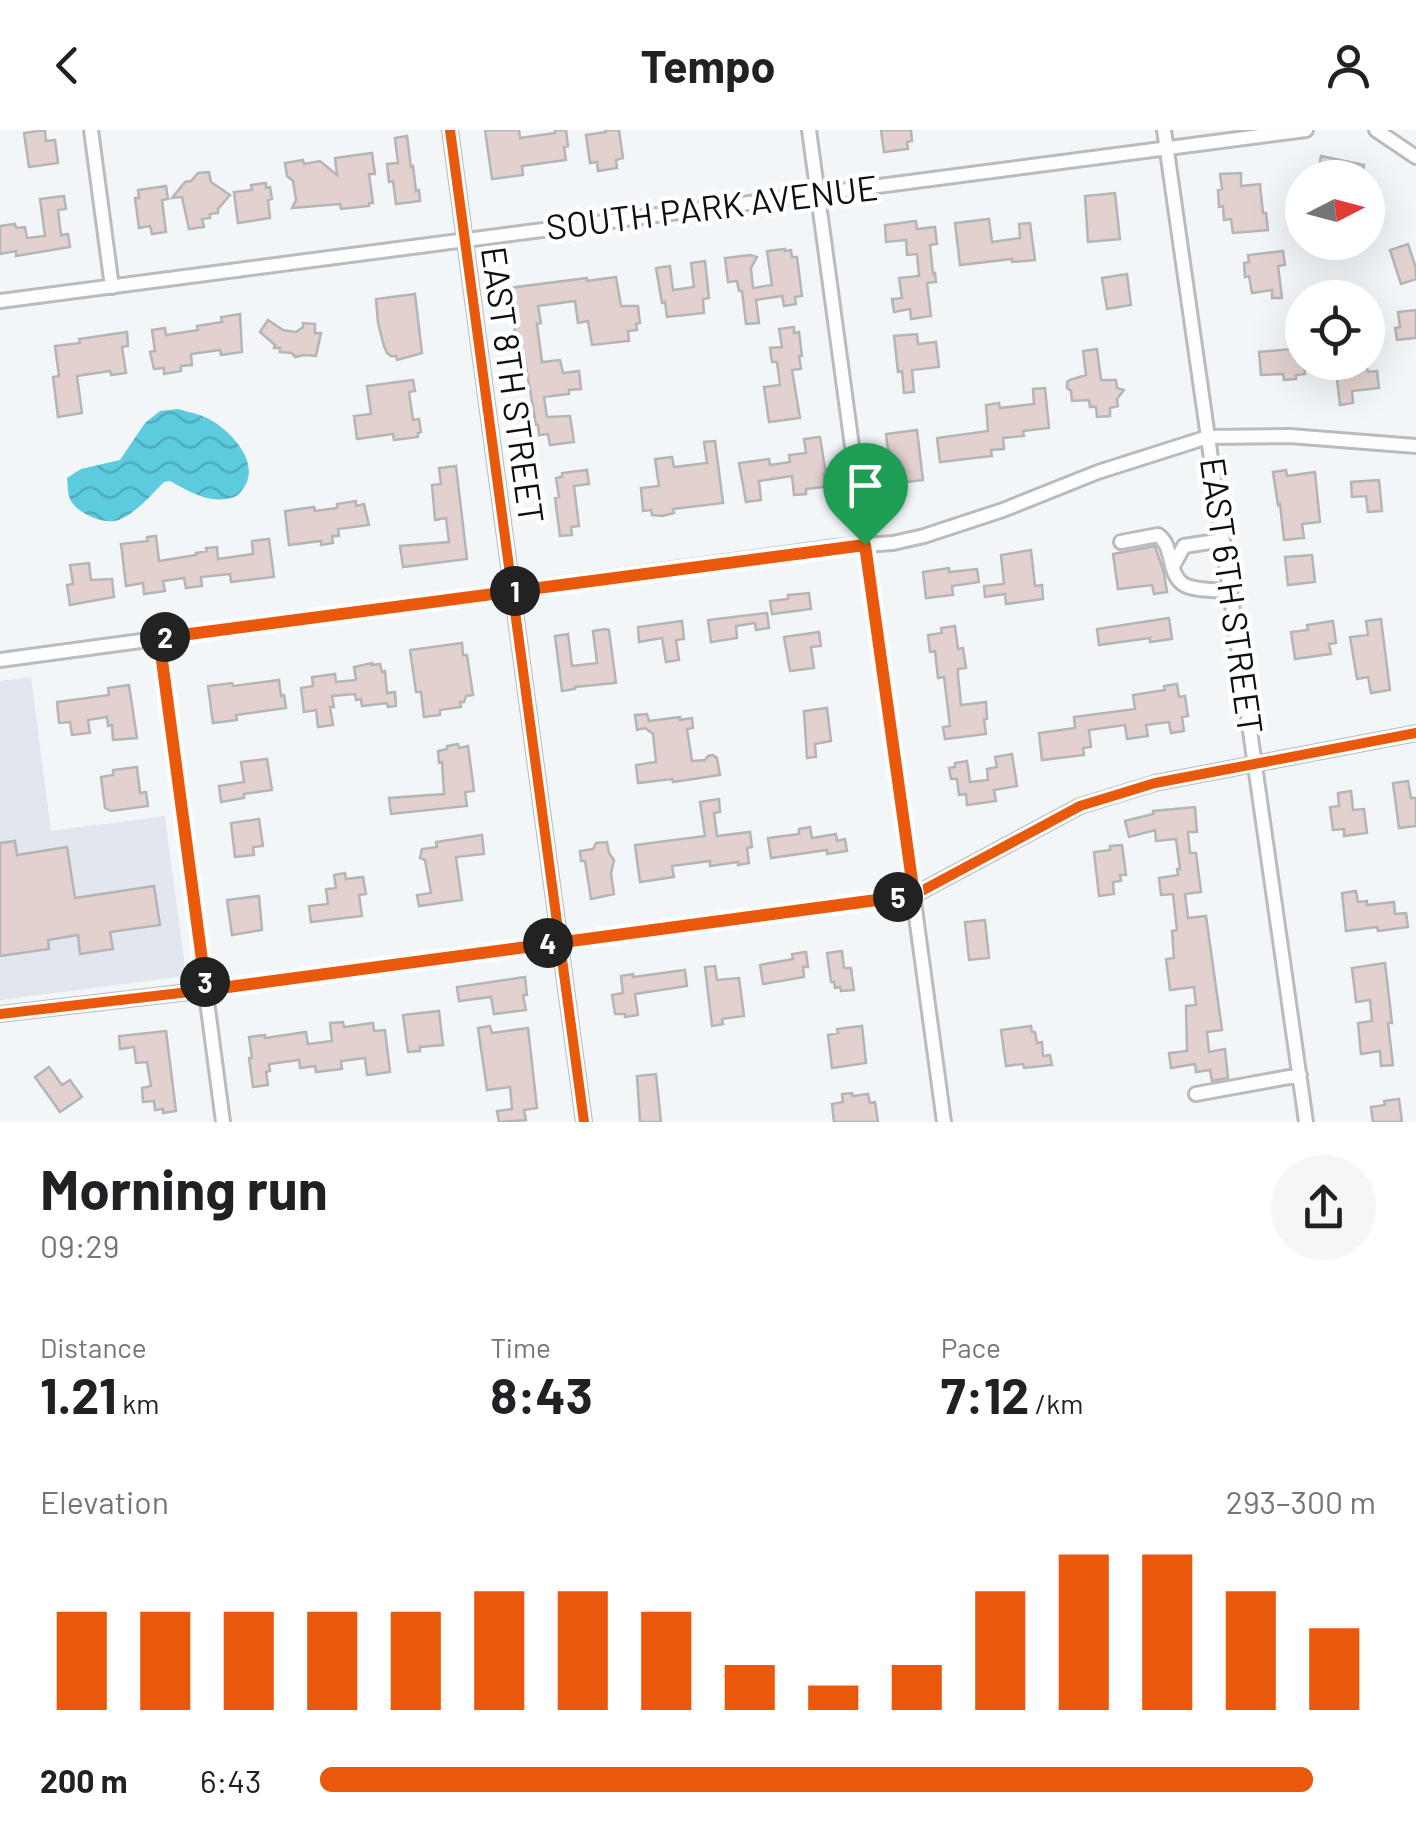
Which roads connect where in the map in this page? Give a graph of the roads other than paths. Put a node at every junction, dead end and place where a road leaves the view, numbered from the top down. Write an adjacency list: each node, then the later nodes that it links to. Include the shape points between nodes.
1 (91, 130): 11 (street)
2 (450, 130): 10 (street, EAST 8TH STREET)
3 (809, 130): 9 (street)
4 (1164, 130): 7 (street, EAST 6TH STREET)
5 (1306, 130): 7 (street, SOUTH PARK AVENUE)
6 (1376, 130): 8 (street)
7 (1167, 150): 9 (street, SOUTH PARK AVENUE); 13 (street, EAST 6TH STREET)
8 (1416, 157)
9 (818, 195): 10 (street, SOUTH PARK AVENUE); 17 (street)
10 (465, 240): 11 (street, SOUTH PARK AVENUE); 19 (street, EAST 8TH STREET)
11 (112, 287): 12 (street, SOUTH PARK AVENUE)
12 (0, 301)
13 (1208, 437): 14 (street); 15 (street, EAST 6TH STREET); 17 (street, via 965,524)
14 (1416, 446)
15 (1223, 540): 18 (street, via 1184,546); 20 (street, EAST 6TH STREET)
16 (1120, 542): 18 (street, via 1158,535)
17 (865, 545): 19 (street); 25 (street)
18 (1174, 566): 20 (street, via 1185,586)
19 (512, 591): 21 (street); 26 (street, EAST 8TH STREET)
20 (1230, 591): 24 (street, EAST 6TH STREET)
21 (159, 638): 22 (street); 27 (street)
22 (0, 660)
23 (1416, 734): 24 (street)
24 (1255, 764): 25 (street, via 1154,783 1080,806); 29 (street, EAST 6TH STREET)
25 (914, 895): 26 (street); 33 (street)
26 (559, 942): 27 (street); 32 (street, EAST 8TH STREET)
27 (206, 990): 28 (street); 31 (street)
28 (0, 1014)
29 (1300, 1076): 30 (street); 34 (street, EAST 6TH STREET)
30 (1195, 1091)
31 (223, 1122)
32 (584, 1122)
33 (944, 1122)
34 (1306, 1122)

